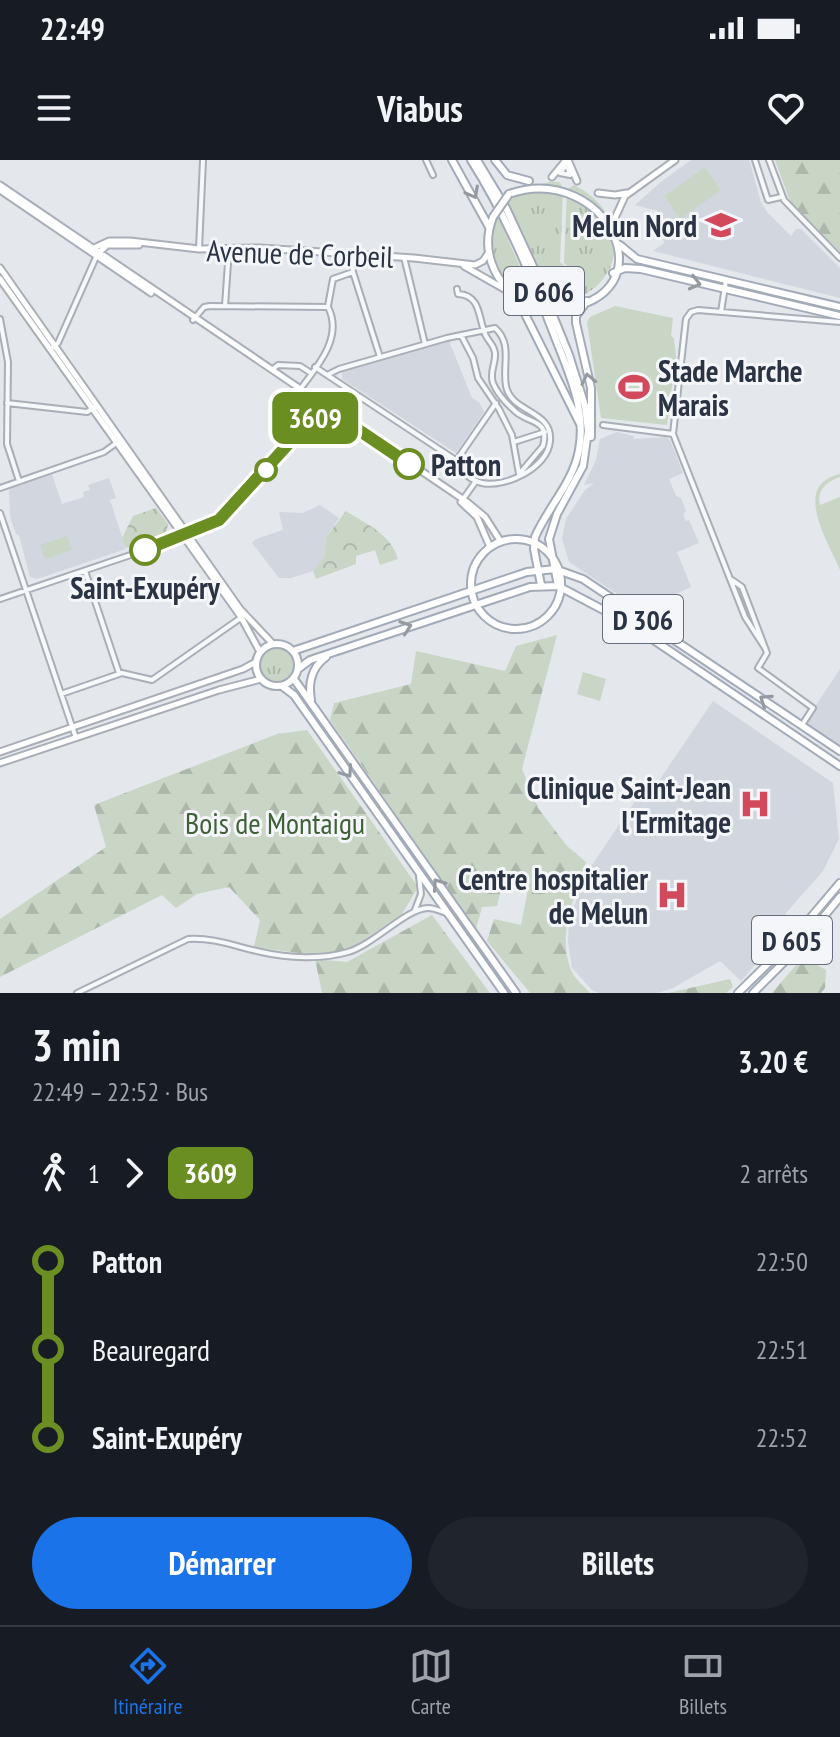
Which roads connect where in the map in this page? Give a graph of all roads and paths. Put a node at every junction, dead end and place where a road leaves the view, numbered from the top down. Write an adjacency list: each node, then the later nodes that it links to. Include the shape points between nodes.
1 (203, 160): 23 (street)
2 (426, 160): 11 (street)
3 (452, 160): 20 (main road, one-way to 20)
4 (471, 160): 67 (main road, D 606, via 536,288)
5 (477, 160): 67 (main road, D 606, via 514,224 547,300 582,395)
6 (495, 160): 13 (main road, via 507,175)
7 (675, 160): 16 (main road)
8 (755, 160): 18 (street, via 768,200)
9 (769, 160): 18 (street)
10 (567, 162): 12 (main road); 14 (main road)
11 (433, 175)
12 (552, 177): 13 (main road); 14 (main road)
13 (529, 181): 20 (main road, bridge, via 509,194)
14 (577, 181): 17 (main road)
15 (0, 188): 24 (main road)
16 (631, 191): 17 (main road); 19 (main road, via 620,201)
17 (598, 193): 19 (main road)
18 (781, 197): 28 (street)
19 (615, 218): 21 (main road)
20 (490, 228): 25 (main road)
21 (620, 245): 32 (main road); 34 (main road, via 637,259)
22 (229, 248): 23 (main road, Avenue de Corbeil); 26 (main road, Avenue de Corbeil); 40 (street)
23 (199, 249): 24 (main road, Avenue de Corbeil, via 107,245)
24 (97, 252): 45 (main road); 50 (street)
25 (489, 252): 29 (main road, Avenue de Corbeil, via 478,264); 36 (main road)
26 (352, 255): 27 (main road, Avenue de Corbeil); 31 (street)
27 (404, 257): 29 (main road, Avenue de Corbeil); 49 (street)
28 (840, 258)
29 (456, 262): 36 (main road, Avenue de Corbeil)
30 (0, 268): 33 (main road)
31 (353, 272): 41 (street, via 333,279); 53 (street)
32 (613, 273): 37 (main road, one-way to 37, via 641,269); 39 (main road)
33 (2, 280): 50 (main road)
34 (726, 280): 37 (street); 42 (main road)
35 (457, 289): 47 (street, via 475,301)
36 (506, 290): 38 (main road)
37 (724, 290): 43 (street); 46 (main road)
38 (517, 298): 39 (main road, bridge, via 558,309); 67 (main road)
39 (588, 300): 72 (main road, one-way to 39, via 592,405 576,323)
40 (225, 306): 41 (street); 45 (street, via 204,307)
41 (328, 307): 55 (street, via 332,341)
42 (840, 307)
43 (721, 312): 46 (street); 69 (street, via 694,310 687,317)
44 (0, 319): 63 (street, via 8,362)
45 (194, 319): 57 (main road); 60 (main road)
46 (840, 319)
47 (484, 330): 48 (street); 51 (street, via 495,328); 52 (street)
48 (461, 335): 49 (street); 62 (street, via 478,378)
49 (425, 344): 53 (street)
50 (52, 348): 65 (main road)
51 (506, 352): 52 (street); 56 (street)
52 (495, 354): 54 (street)
53 (380, 357): 59 (street)
54 (493, 366): 56 (street); 61 (street, via 491,376)
55 (315, 367): 58 (street); 59 (street)
56 (507, 367): 61 (street)
57 (271, 371): 58 (street, via 278,365 300,366); 60 (main road)
58 (311, 373): 60 (street)
59 (329, 374): 73 (street)
60 (299, 391): 64 (main road)
61 (504, 391): 62 (street); 68 (street, via 541,418)
62 (495, 402): 71 (street); 73 (street)
63 (7, 403): 65 (street, via 87,412); 75 (street, via 7,444)
64 (323, 407): 78 (main road); 81 (street, via 219,520)
65 (95, 408): 70 (main road)
66 (603, 425): 69 (street)
67 (584, 429): 72 (main road, D 606); 84 (main road, D 606, via 576,463 535,537)
68 (546, 431): 71 (street); 74 (street, via 550,444 545,454)
69 (673, 434): 87 (street)
70 (118, 441): 75 (street, via 104,452); 81 (main road)
71 (514, 442): 74 (street)
72 (585, 456): 85 (main road, D 606, via 550,532)
73 (456, 461): 76 (street)
74 (520, 475): 76 (street, via 497,484)
75 (19, 481): 77 (street)
76 (476, 481): 78 (street)
77 (0, 488)
78 (462, 501): 82 (main road, via 485,517); 83 (main road, via 477,517)
79 (0, 513): 80 (street)
80 (1, 520): 90 (street)
81 (186, 536): 86 (street); 92 (main road); 92 (main road)
82 (501, 542): 83 (main road); 83 (main road, via 536,543 558,568 558,601 535,625 502,627 476,606 472,573)
83 (490, 547)
84 (538, 569): 85 (main road); 88 (main road, D 606); 95 (main road)
85 (555, 569): 89 (main road, D 606); 106 (main road, D 306, one-way to 85, via 583,579)
86 (85, 571): 90 (street); 100 (street)
87 (731, 579): 94 (street, via 749,625); 94 (street, via 742,587)
88 (541, 585): 89 (main road); 97 (main road, one-way to 88)
89 (558, 586): 112 (main road, D 306, via 630,624)
90 (26, 590): 91 (street); 104 (street)
91 (0, 599)
92 (243, 616): 93 (main road); 96 (main road); 100 (street, via 152,680)
93 (273, 644): 95 (main road); 96 (main road)
94 (765, 648): 106 (street, via 758,668 813,708)
95 (293, 651): 99 (main road)
96 (260, 652): 98 (main road)
97 (333, 653): 99 (main road); 105 (main road, via 315,669)
98 (256, 662): 101 (main road); 107 (main road)
99 (298, 669): 102 (main road)
100 (119, 673): 104 (street)
101 (261, 679): 103 (main road); 108 (main road)
102 (294, 679): 103 (main road); 105 (main road)
103 (282, 686): 113 (main road, one-way to 113, via 294,695)
104 (61, 694): 107 (street)
105 (312, 706): 120 (main road, one-way to 105)
106 (802, 725): 109 (main road, D 306)
107 (72, 727): 108 (street); 110 (main road)
108 (76, 738): 111 (main road)
109 (840, 751)
110 (0, 752)
111 (0, 763)
112 (840, 766)
113 (418, 872): 116 (street, via 422,885); 117 (main road)
114 (840, 883): 121 (main road, D 605)
115 (840, 897): 122 (main road, D 605)
116 (414, 912): 117 (street, via 433,908); 118 (street, via 349,952 319,956 264,953 201,938 184,941)
117 (447, 914): 119 (main road)
118 (77, 993)
119 (504, 993)
120 (516, 993)
121 (738, 993)
122 (753, 993)

